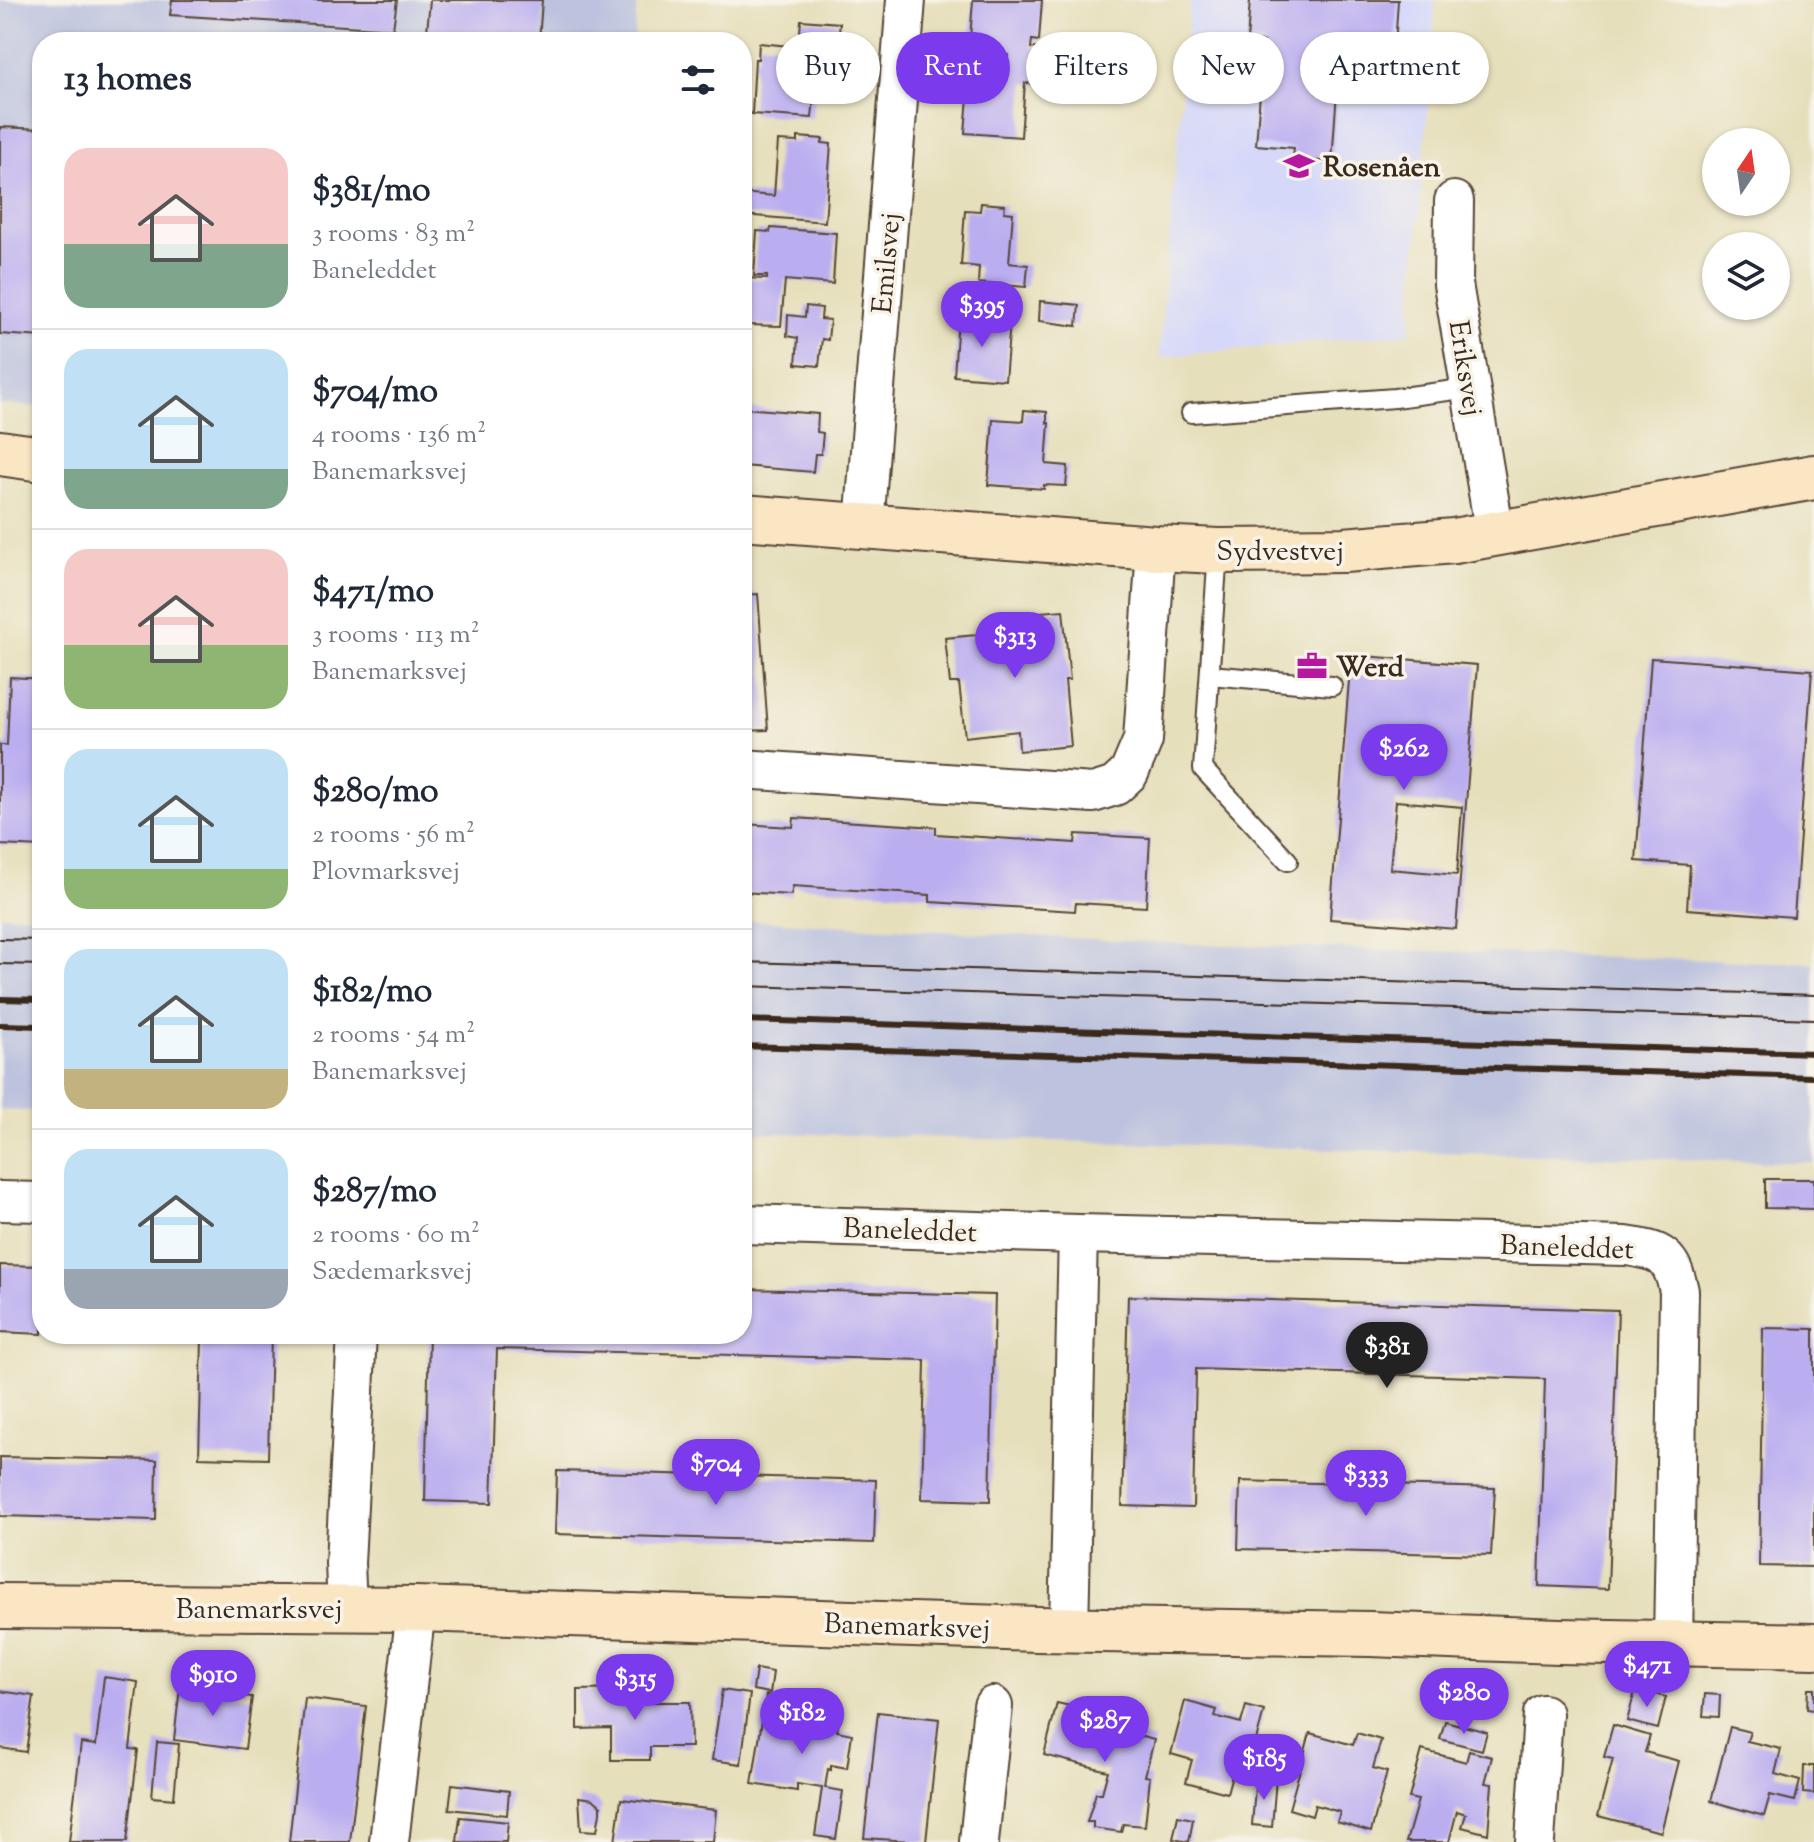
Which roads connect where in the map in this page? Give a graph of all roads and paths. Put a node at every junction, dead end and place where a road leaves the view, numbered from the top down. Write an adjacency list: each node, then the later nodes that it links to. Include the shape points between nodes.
1 (906, 0): 9 (street, Emilsvej)
2 (1454, 201): 3 (street, Eriksvej, via 1453,284)
3 (1470, 388): 4 (lane); 10 (street, Eriksvej)
4 (1191, 413)
5 (0, 453): 6 (street)
6 (32, 458)
7 (1814, 477): 10 (street, Sydvestvej)
8 (752, 518): 9 (street, Sydvestvej)
9 (864, 526): 11 (street, Sydvestvej)
10 (1495, 534): 12 (street, Sydvestvej, via 1344,550)
11 (1156, 548): 12 (street, Sydvestvej); 15 (street, via 1143,740 1129,773 1115,786 1093,793)
12 (1218, 551): 13 (lane)
13 (1210, 675): 14 (lane); 16 (lane, via 1203,769)
14 (1332, 686)
15 (752, 770)
16 (1288, 861)
17 (0, 1201): 18 (street)
18 (32, 1202)
19 (752, 1224): 20 (street, Baneleddet)
20 (1078, 1234): 25 (street); 26 (street, Baneleddet, via 1626,1246 1666,1257 1679,1291)
21 (356, 1344): 23 (street)
22 (0, 1606): 23 (street, Banemarksvej)
23 (347, 1608): 24 (street, Banemarksvej)
24 (416, 1609): 25 (street, Banemarksvej); 30 (street)
25 (1069, 1629): 26 (street, Banemarksvej)
26 (1673, 1643): 27 (street, Banemarksvej)
27 (1814, 1646)
28 (993, 1706): 31 (street)
29 (1543, 1714): 32 (street)
30 (389, 1842)
31 (979, 1842)
32 (1535, 1842)

